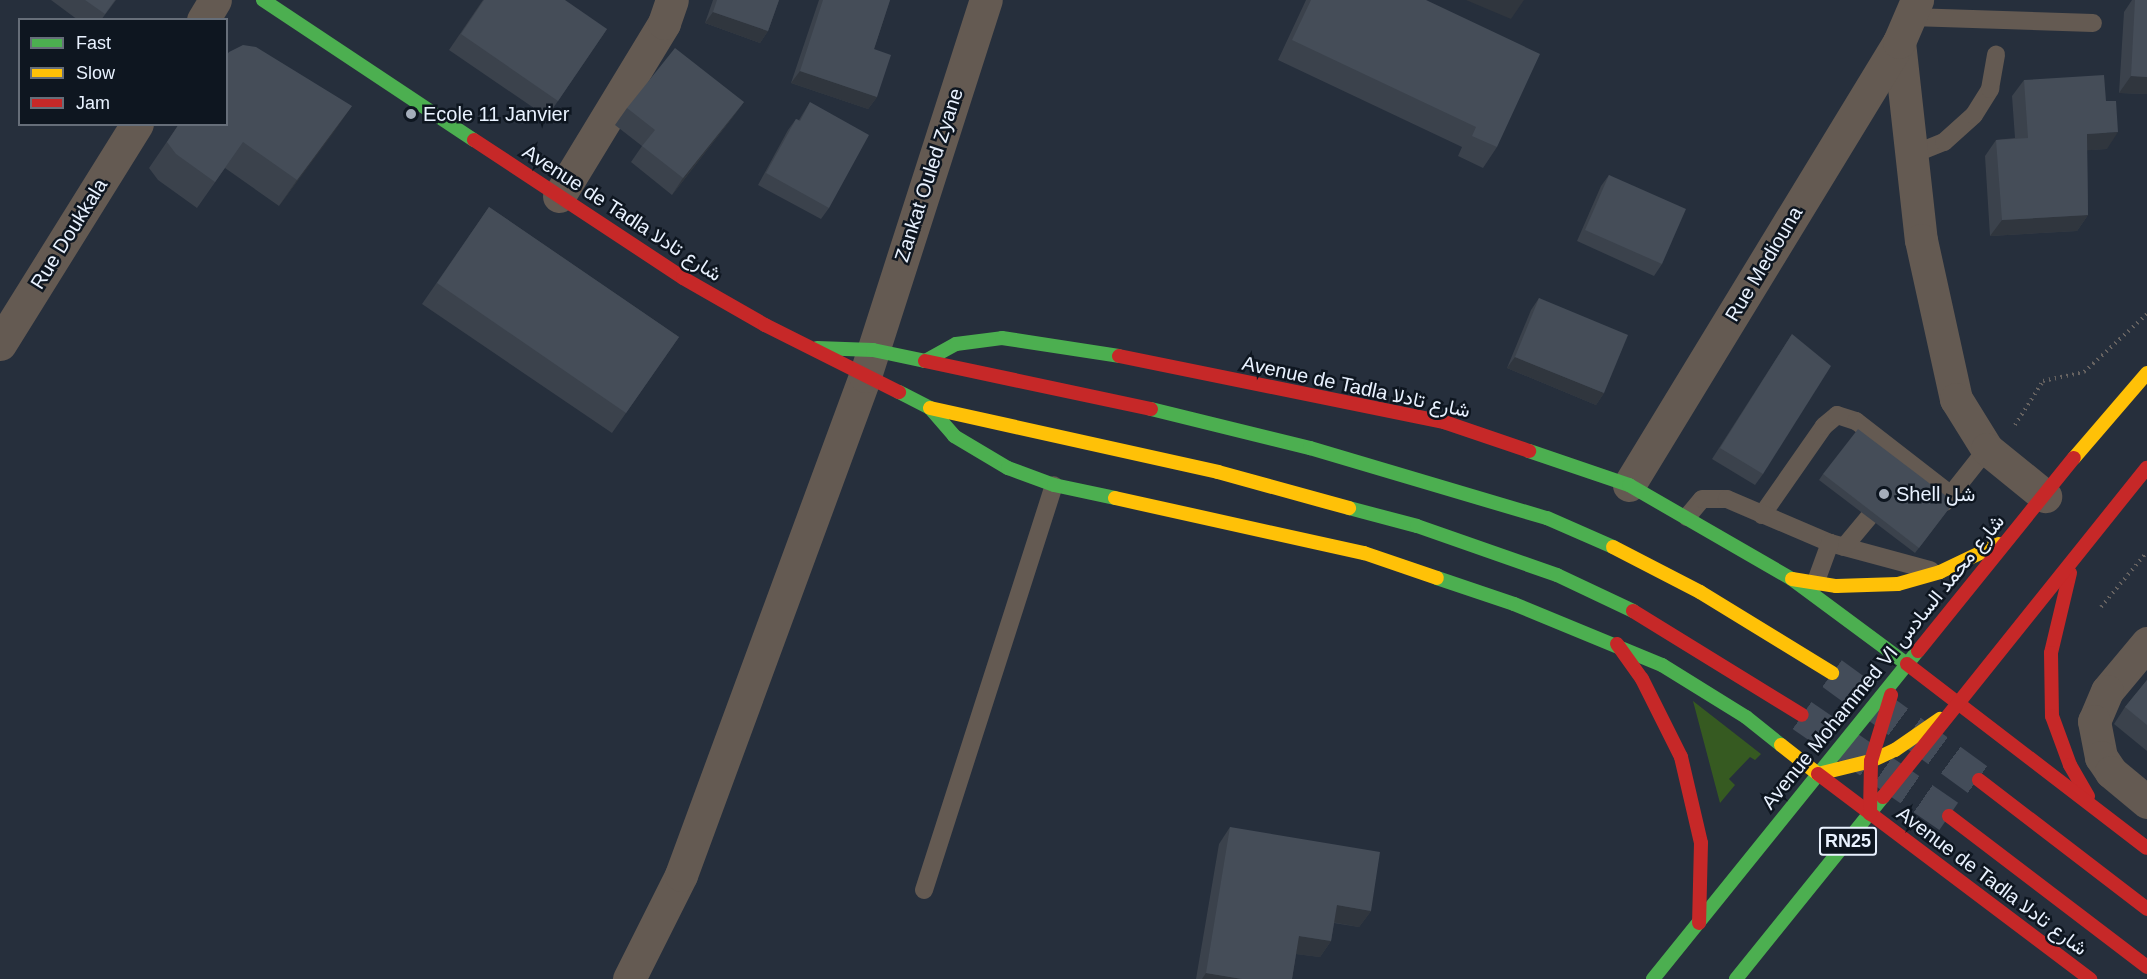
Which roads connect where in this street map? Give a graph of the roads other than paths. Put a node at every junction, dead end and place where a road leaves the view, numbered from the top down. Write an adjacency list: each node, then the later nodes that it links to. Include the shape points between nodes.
1 (216, 0): 5 (street)
2 (263, 0): 11 (main road, Avenue de Tadla شارع تادلا)
3 (672, 0): 11 (street, via 664,23)
4 (986, 0): 15 (street, Zankat Ouled Zyane)
5 (204, 18)
6 (1909, 20): 7 (lane); 10 (street); 22 (street, Rue Mediouna)
7 (2093, 23)
8 (1996, 55): 10 (lane, via 1990,89 1974,115 1944,142)
9 (136, 126): 12 (street, Rue Doukkala)
10 (1909, 156): 18 (street, via 1956,399)
11 (559, 196): 13 (main road, Avenue de Tadla شارع تادلا, via 683,278)
12 (0, 344)
13 (815, 348): 15 (main road, Avenue de Tadla شارع تادلا); 15 (main road, Avenue de Tadla شارع تادلا)
14 (925, 361): 15 (main road, Avenue de Tadla شارع تادلا); 22 (main road, Avenue de Tadla شارع تادلا, via 956,344 1002,338 1110,354 1444,422); 39 (main road, Avenue de Tadla شارع تادلا, via 1180,415 1310,448 1547,518 1700,592)
15 (869, 363): 17 (main road, Avenue de Tadla شارع تادلا); 54 (street, Zankat Ouled Zyane, via 681,875)
16 (2147, 373): 24 (main road, Avenue Mohammed VI شارع محمد السادس)
17 (930, 408): 21 (main road, Avenue de Tadla شارع تادلا, via 941,424 978,451); 41 (main road, Avenue de Tadla شارع تادلا, via 1218,472 1417,526 1557,575 1623,605)
18 (1991, 453): 23 (lane); 24 (street)
19 (1912, 465): 23 (lane); 25 (lane, via 1856,421 1837,416 1824,426); 29 (lane)
20 (2147, 468): 31 (main road, RN25)
21 (1054, 485): 37 (main road, Avenue de Tadla شارع تادلا, via 1364,553 1514,603); 50 (lane)
22 (1629, 485): 26 (main road, Avenue de Tadla شارع تادلا)
23 (1951, 495): 27 (lane)
24 (2044, 496): 28 (main road, Avenue Mohammed VI شارع محمد السادس)
25 (1762, 515): 26 (lane, via 1714,497 1702,500); 29 (lane)
26 (1688, 516): 34 (main road, Avenue de Tadla شارع تادلا)
27 (1930, 520)
28 (2009, 539): 33 (main road); 38 (main road, Avenue Mohammed VI شارع محمد السادس)
29 (1837, 545): 32 (lane); 35 (lane)
30 (1910, 545): 32 (lane)
31 (2077, 554): 40 (main road, RN25); 46 (main road, via 2056,622 2051,653 2052,716 2070,765)
32 (1897, 562): 33 (lane)
33 (1940, 572): 35 (main road, via 1877,586)
34 (1792, 579): 35 (main road); 38 (main road, Avenue de Tadla شارع تادلا)
35 (1815, 584)
36 (2147, 643): 45 (street, via 2107,691 2094,721 2101,757)
37 (1617, 644): 43 (main road, Avenue de Tadla شارع تادلا, via 1705,689); 52 (main road, via 1664,717 1684,767 1701,843)
38 (1907, 664): 40 (main road, Avenue de Tadla شارع تادلا); 42 (main road, Avenue de Tadla شارع تادلا, via 1884,712); 43 (main road, Avenue Mohammed VI شارع محمد السادس)
39 (1832, 673)
40 (1958, 703): 42 (main road, via 1918,736); 46 (main road, Avenue de Tadla شارع تادلا); 47 (main road, RN25)
41 (1802, 715)
42 (1871, 761): 43 (main road); 47 (main road, Avenue de Tadla شارع تادلا)
43 (1818, 774): 47 (main road, Avenue de Tadla شارع تادلا); 52 (main road, Avenue Mohammed VI شارع محمد السادس)
44 (1979, 780): 51 (main road)
45 (2137, 794)
46 (2097, 810): 49 (main road, Avenue de Tadla شارع تادلا)
47 (1870, 814): 56 (main road, RN25); 57 (main road, Avenue de Tadla شارع تادلا)
48 (1949, 816): 53 (main road, Avenue de Tadla شارع تادلا)
49 (2147, 848)
50 (924, 890)
51 (2147, 909)
52 (1699, 923): 55 (main road, Avenue Mohammed VI شارع محمد السادس)
53 (2147, 967)
54 (629, 979)
55 (1653, 979)
56 (1736, 979)
57 (2090, 979)

